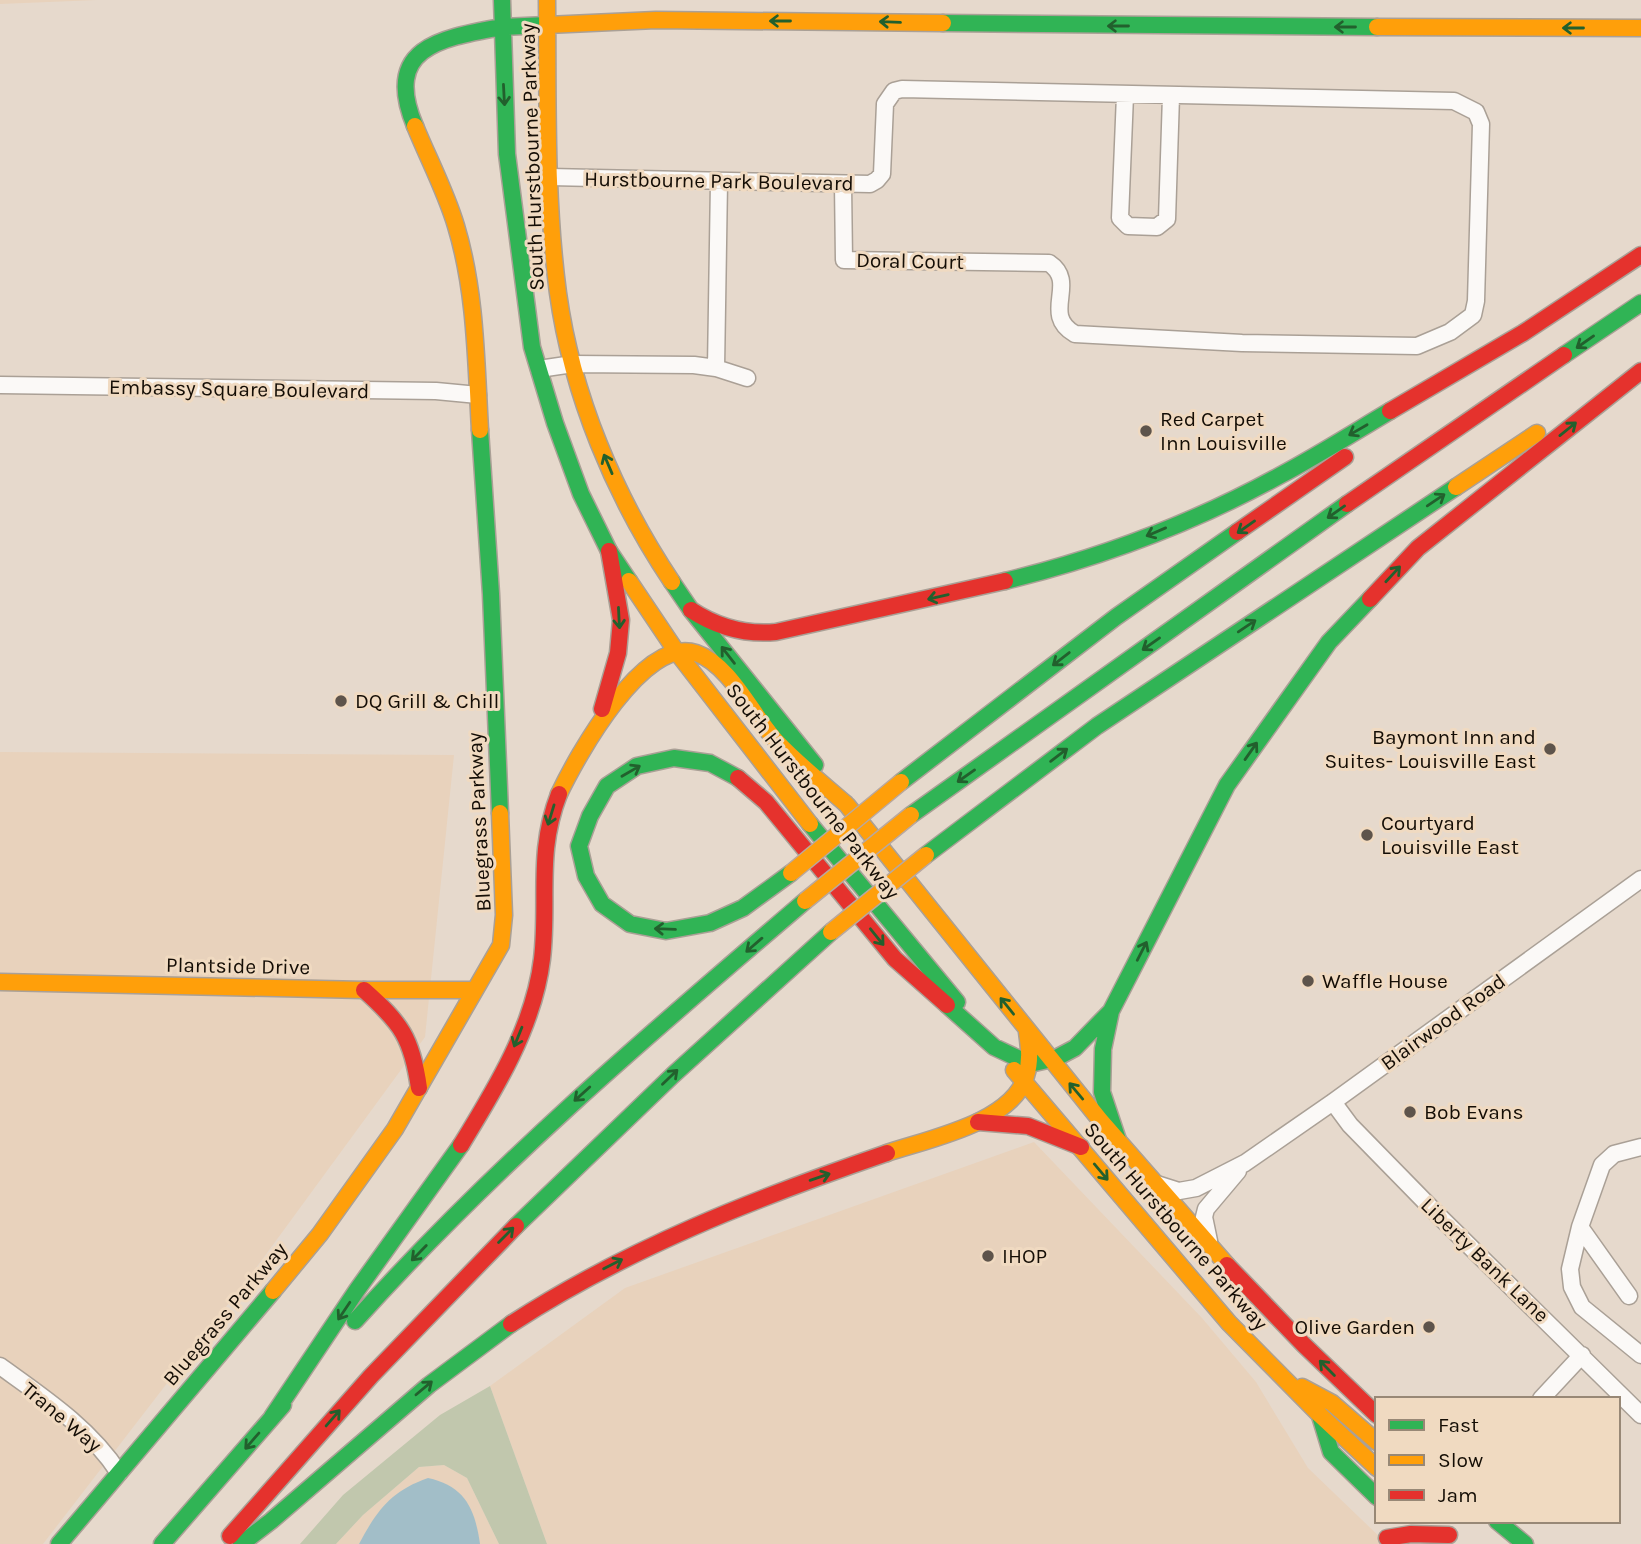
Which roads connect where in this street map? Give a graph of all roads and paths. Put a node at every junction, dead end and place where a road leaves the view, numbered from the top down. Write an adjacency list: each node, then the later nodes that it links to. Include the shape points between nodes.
1 (502, 0): 6 (main road, South Hurstbourne Parkway)
2 (548, 0): 5 (main road, South Hurstbourne Parkway)
3 (624, 8): 4 (main road)
4 (656, 20): 5 (main road, Bluegrass Parkway); 7 (main road, Bluegrass Parkway, one-way to 4)
5 (547, 25): 6 (main road, Bluegrass Parkway); 10 (main road, South Hurstbourne Parkway)
6 (502, 27): 20 (main road, South Hurstbourne Parkway, one-way to 20, via 507,154 532,347); 24 (main road, Bluegrass Parkway, via 429,47 407,72 405,90 456,225 473,314)
7 (1641, 28)
8 (1125, 95): 9 (street, Hurstbourne Park Boulevard); 9 (street, via 1120,218 1128,226 1157,227 1167,219); 12 (street, Hurstbourne Park Boulevard, via 902,89 885,104 882,174 870,184)
9 (1171, 96): 14 (street, Hurstbourne Park Boulevard, via 1454,101 1476,112 1481,124 1473,314 1450,332 1417,346 1075,334 1059,318 1062,279 1056,268 1049,263)
10 (550, 177): 11 (street, Hurstbourne Park Boulevard); 18 (main road, South Hurstbourne Parkway, via 558,293)
11 (719, 182): 12 (street, Hurstbourne Park Boulevard); 19 (street)
12 (843, 184): 14 (street, Doral Court, via 844,260)
13 (1641, 255): 16 (main road)
14 (1010, 261)
15 (1641, 303): 61 (main road, one-way to 61, bridge, via 1363,492 911,815 805,901 512,1157 379,1294)
16 (1523, 333): 26 (main road, one-way to 26, via 1278,477 1127,545 1064,567 764,634 731,630); 36 (main road, one-way to 36, bridge, via 1116,617 901,782 791,873 743,908 710,923 666,931 630,924 602,904 586,876 579,846 607,786 636,766 674,758 710,763 741,780 766,802 895,959)
17 (1641, 360): 72 (main road, one-way to 17, bridge, via 344,1405 504,1237 722,1028 831,932 1097,726)
18 (573, 364): 19 (street); 20 (street); 26 (main road, South Hurstbourne Parkway, one-way to 18, via 646,543 622,495)
19 (716, 368): 22 (street)
20 (539, 369): 25 (main road, South Hurstbourne Parkway, via 577,482)
21 (1641, 371): 34 (main road, one-way to 21, via 1227,785 1329,642 1418,548)
22 (747, 378)
23 (0, 385): 24 (street, Embassy Square Boulevard)
24 (478, 395): 33 (main road, Bluegrass Parkway, via 504,915 500,945)
25 (609, 551): 27 (main road, South Hurstbourne Parkway); 28 (main road, one-way to 28, via 621,620 618,653)
26 (691, 610): 29 (main road, South Hurstbourne Parkway, one-way to 26)
27 (676, 650): 28 (main road, via 633,681); 29 (main road, via 705,656 771,736); 36 (main road, South Hurstbourne Parkway, via 818,834)
28 (594, 733): 61 (main road, one-way to 61, via 563,782 549,817 542,864 541,970 510,1057 440,1176)
29 (846, 804): 35 (main road, South Hurstbourne Parkway, one-way to 29)
30 (1641, 879): 41 (street, Blairwood Road)
31 (0, 982): 32 (main road, Plantside Drive)
32 (364, 990): 33 (main road, Plantside Drive); 40 (main road, via 398,1021 411,1041)
33 (475, 990): 40 (main road, Bluegrass Parkway)
34 (1111, 1011): 37 (main road, via 1075,1048); 43 (main road, via 1103,1049 1102,1091)
35 (1027, 1032): 37 (main road, South Hurstbourne Parkway); 38 (main road)
36 (994, 1047): 38 (main road); 39 (main road, South Hurstbourne Parkway)
37 (1049, 1059): 38 (main road); 43 (main road, South Hurstbourne Parkway, one-way to 37)
38 (1030, 1064): 39 (main road)
39 (1024, 1083): 42 (main road, via 1006,1107); 44 (main road, South Hurstbourne Parkway)
40 (419, 1088): 64 (main road, Bluegrass Parkway, via 320,1234)
41 (1333, 1102): 46 (street, Blairwood Road); 53 (street, Liberty Bank Lane, via 1438,1216)
42 (978, 1122): 44 (main road, via 1028,1126); 73 (main road, one-way to 42, via 441,1374 564,1290 755,1199)
43 (1119, 1143): 47 (main road, South Hurstbourne Parkway)
44 (1081, 1147): 51 (main road, South Hurstbourne Parkway, one-way to 51)
45 (1641, 1147): 48 (street, via 1607,1158)
46 (1245, 1163): 47 (street, Blairwood Road, via 1196,1188 1179,1191); 49 (street, Blairwood Road, via 1206,1209)
47 (1155, 1183): 49 (main road, South Hurstbourne Parkway)
48 (1580, 1227): 50 (street); 54 (street, via 1570,1269 1576,1297)
49 (1210, 1247): 52 (main road, South Hurstbourne Parkway)
50 (1629, 1296)
51 (1229, 1323): 52 (main road, via 1239,1316); 56 (main road, South Hurstbourne Parkway)
52 (1287, 1328): 58 (main road, South Hurstbourne Parkway, one-way to 52)
53 (1582, 1355): 57 (street); 60 (street, Liberty Bank Lane)
54 (1641, 1355)
55 (0, 1366): 64 (street, Trane Way, via 60,1411 106,1453)
56 (1280, 1375): 59 (main road, South Hurstbourne Parkway); 62 (main road, via 1332,1403)
57 (1543, 1397)
58 (1375, 1413)
59 (1320, 1415): 63 (main road, South Hurstbourne Parkway); 65 (main road, via 1331,1451)
60 (1641, 1415)
61 (272, 1418): 71 (main road, one-way to 71)
62 (1375, 1440)
63 (1375, 1466)
64 (119, 1473): 70 (main road, Bluegrass Parkway)
65 (1375, 1495)
66 (1394, 1523): 69 (main road, via 1387,1538 1411,1534)
67 (1436, 1523): 69 (main road)
68 (1499, 1523): 74 (main road)
69 (1454, 1540)
70 (59, 1544)
71 (163, 1544)
72 (224, 1544)
73 (241, 1544)
74 (1525, 1544)

